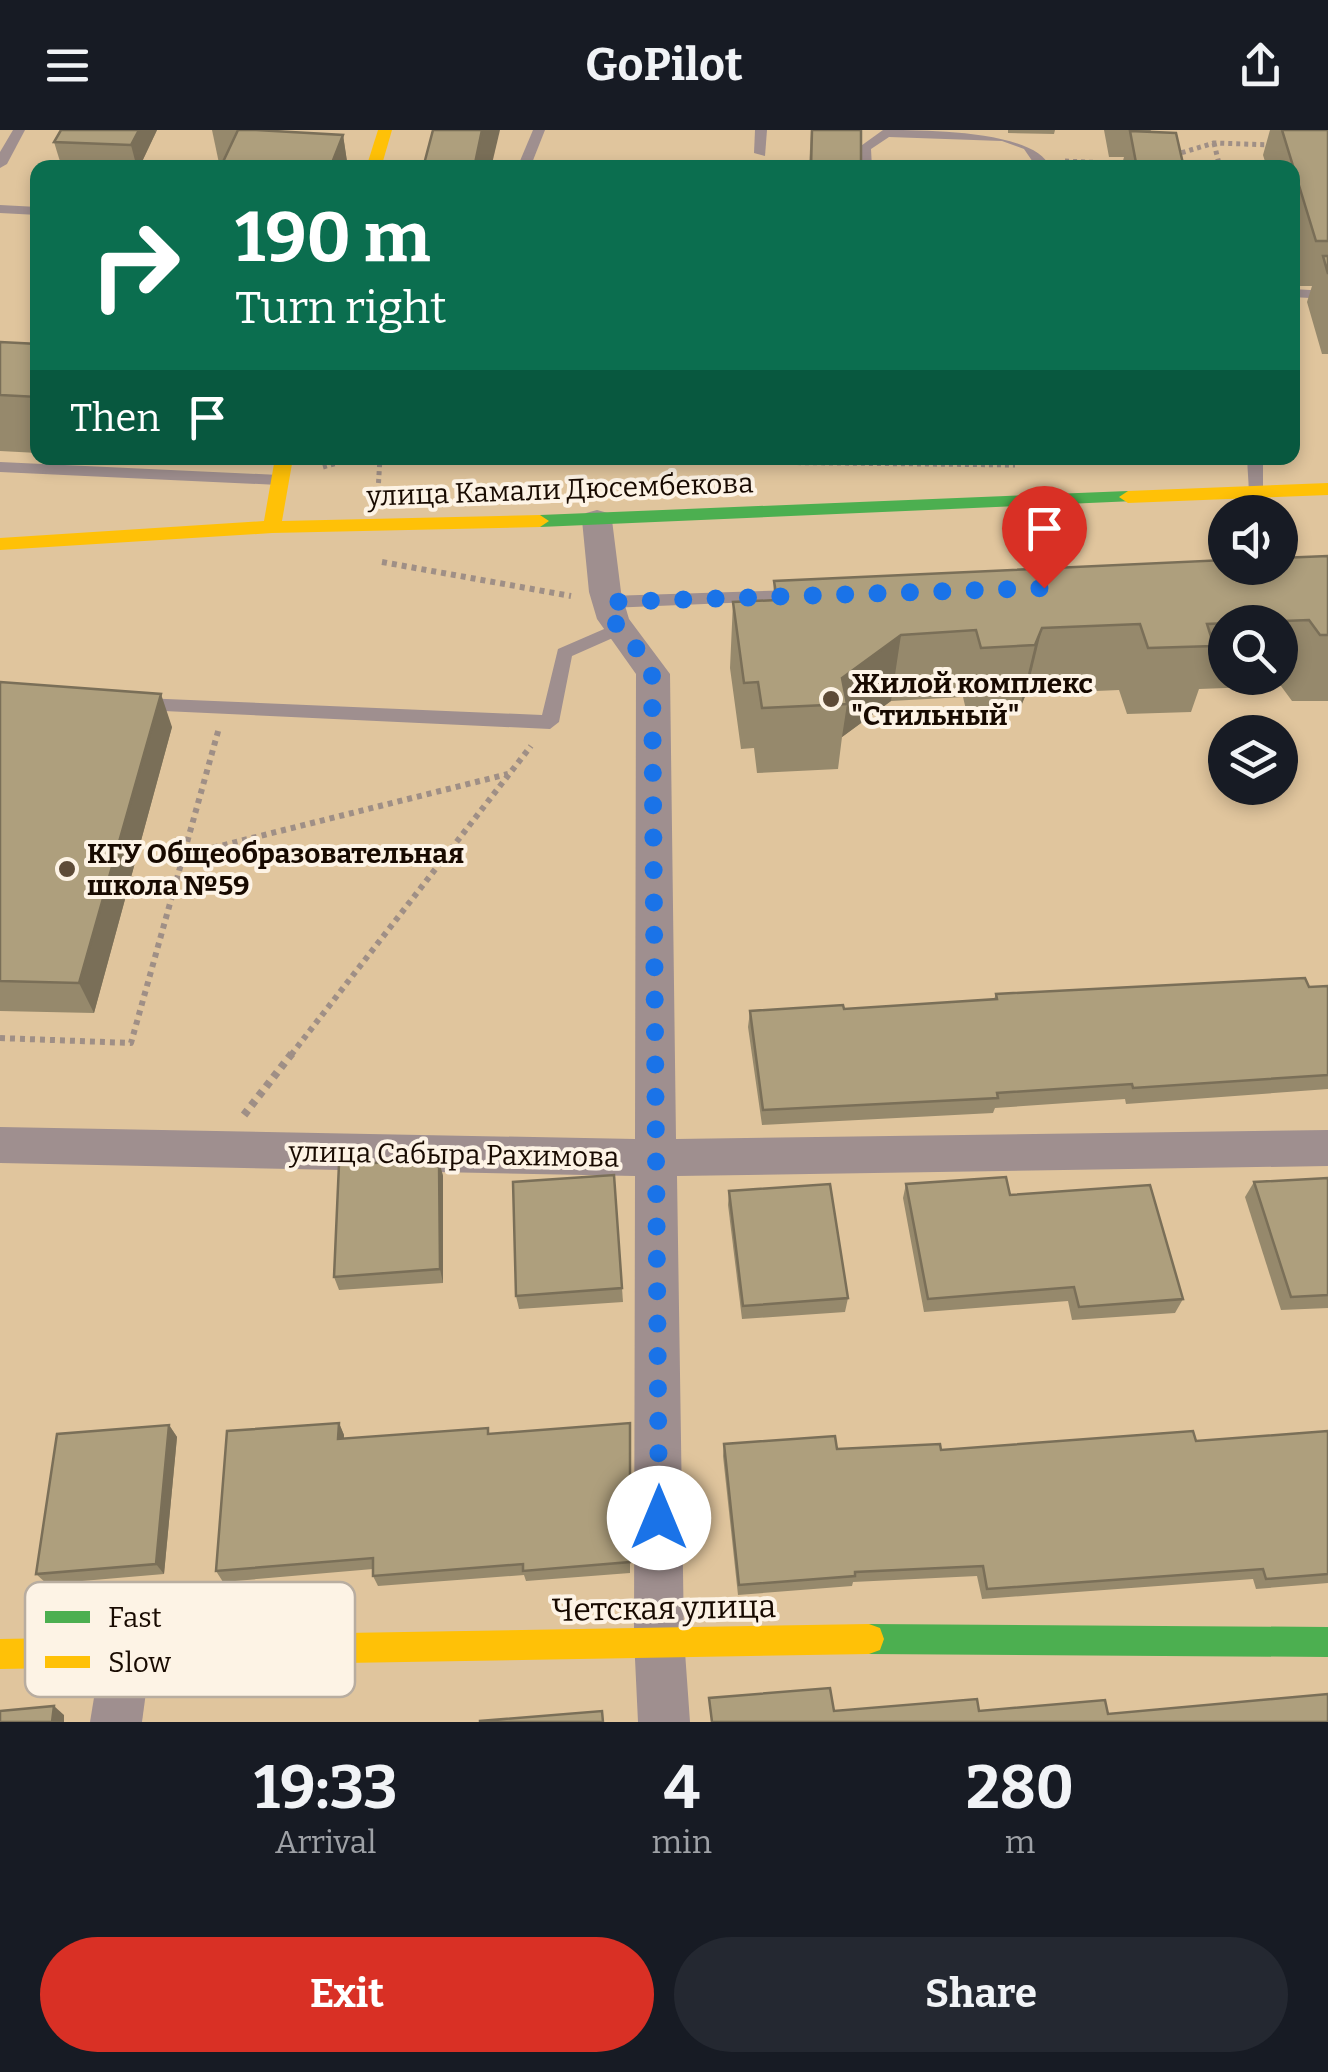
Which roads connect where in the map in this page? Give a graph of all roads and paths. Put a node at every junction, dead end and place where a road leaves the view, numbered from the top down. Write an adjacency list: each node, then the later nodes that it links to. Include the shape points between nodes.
1 (19, 130): 15 (lane)
2 (385, 130): 9 (main road)
3 (540, 130): 10 (lane)
4 (761, 130): 8 (lane)
5 (971, 132): 11 (lane, via 886,133 864,148); 12 (lane, via 1030,146)
6 (1214, 143): 7 (path); 13 (path); 14 (path)
7 (1285, 146)
8 (760, 153)
9 (376, 160)
10 (527, 160)
11 (865, 160)
12 (1040, 160)
13 (1159, 160)
14 (1218, 160)
15 (0, 164)
16 (0, 209): 17 (lane)
17 (30, 211)
18 (1300, 294): 19 (lane)
19 (1328, 295)
20 (1256, 465): 24 (lane)
21 (0, 467): 22 (lane)
22 (282, 469): 27 (main road)
23 (1328, 490): 24 (main road, улица Камали Дюсембекова)
24 (1257, 492): 25 (main road, улица Камали Дюсембекова)
25 (1020, 502): 26 (main road, улица Камали Дюсембекова); 30 (lane)
26 (597, 520): 27 (main road, улица Камали Дюсембекова); 33 (street)
27 (272, 526): 28 (main road, улица Камали Дюсембекова)
28 (0, 544)
29 (1063, 587): 30 (lane)
30 (1044, 588): 31 (lane)
31 (1024, 589)
32 (807, 596): 33 (lane)
33 (613, 616): 36 (lane, via 564,653); 43 (street, via 652,674)
34 (131, 704): 35 (lane)
35 (225, 708): 36 (lane); 38 (path)
36 (550, 722): 37 (path)
37 (510, 774): 38 (path); 42 (path)
38 (184, 855): 39 (path, via 132,1043)
39 (0, 1038)
40 (0, 1146): 42 (street, улица Сабыра Рахимова)
41 (1328, 1148): 43 (street, улица Сабыра Рахимова)
42 (216, 1150): 43 (street, улица Сабыра Рахимова)
43 (658, 1158): 44 (street)
44 (659, 1638): 45 (main road, Четская улица); 46 (main road, Четская улица); 51 (street)
45 (1328, 1642)
46 (355, 1648)
47 (0, 1654): 48 (main road, Четская улица)
48 (25, 1654)
49 (120, 1697): 50 (street)
50 (116, 1722)
51 (664, 1722)

